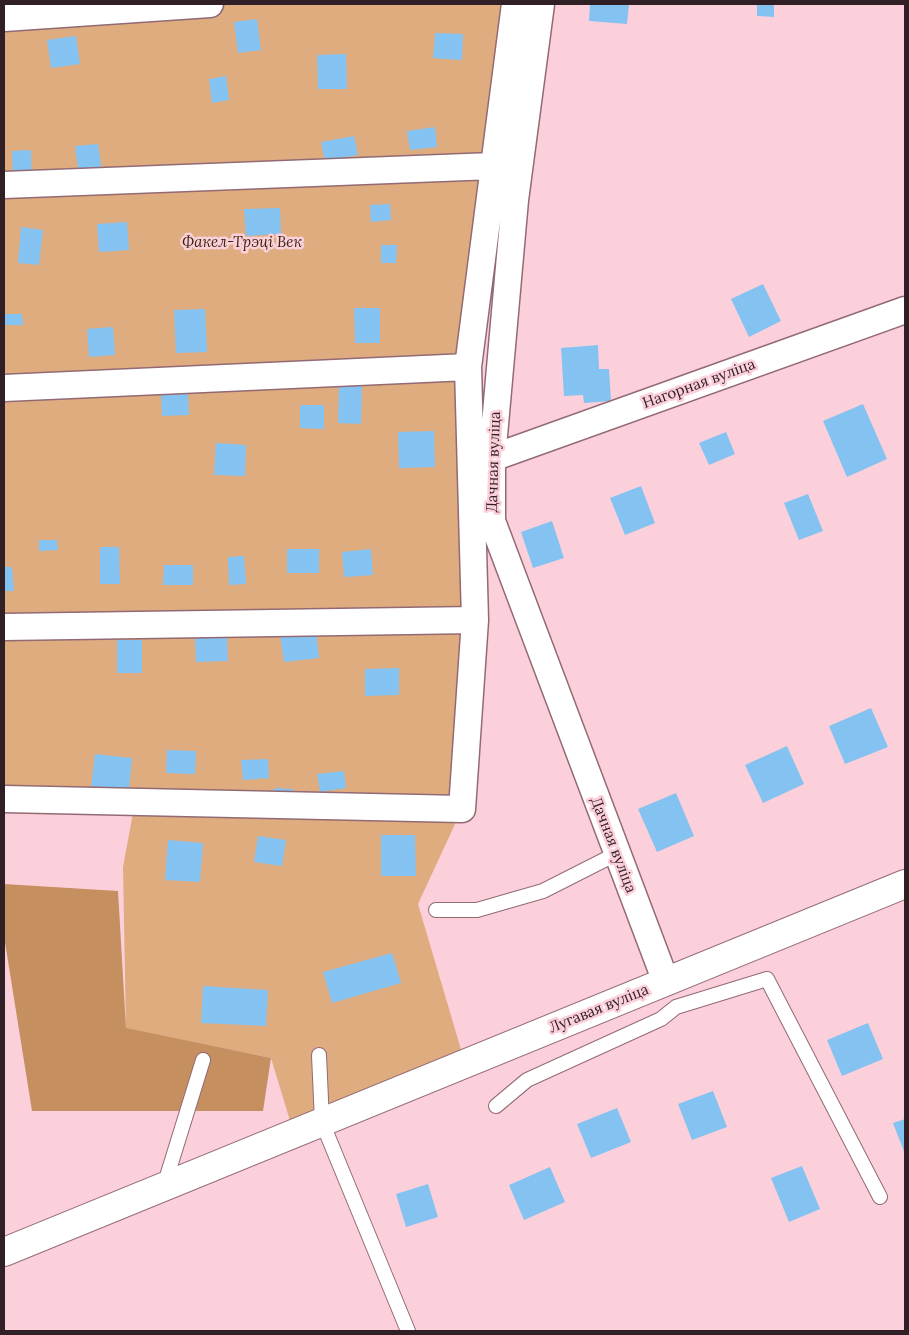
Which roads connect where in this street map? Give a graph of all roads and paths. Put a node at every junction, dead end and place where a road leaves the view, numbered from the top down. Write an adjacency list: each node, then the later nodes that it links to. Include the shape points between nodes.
1 (210, 4): 4 (street)
2 (541, 4): 10 (street, Дачная вуліца, via 515,200)
3 (513, 6): 5 (street)
4 (4, 18)
5 (493, 166): 6 (street); 8 (street)
6 (4, 185)
7 (905, 310): 10 (street, Нагорная вуліца)
8 (468, 368): 9 (street); 11 (street)
9 (4, 388)
10 (492, 458): 14 (street, Дачная вуліца, via 492,521)
11 (475, 620): 12 (street); 13 (street, via 462,809)
12 (4, 627)
13 (4, 799)
14 (616, 854): 16 (lane, via 543,891 477,910); 17 (street, Дачная вуліца)
15 (905, 884): 17 (street, Лугавая вуліца)
16 (436, 910)
17 (666, 982): 18 (lane); 22 (street, Лугавая вуліца)
18 (676, 1007): 21 (lane, via 661,1019 527,1080); 24 (lane, via 767,979)
19 (319, 1055): 22 (lane)
20 (203, 1060): 23 (lane)
21 (496, 1106)
22 (322, 1122): 23 (street, Лугавая вуліца); 26 (lane)
23 (164, 1186): 25 (street, Лугавая вуліца)
24 (880, 1197)
25 (4, 1252)
26 (408, 1331)

